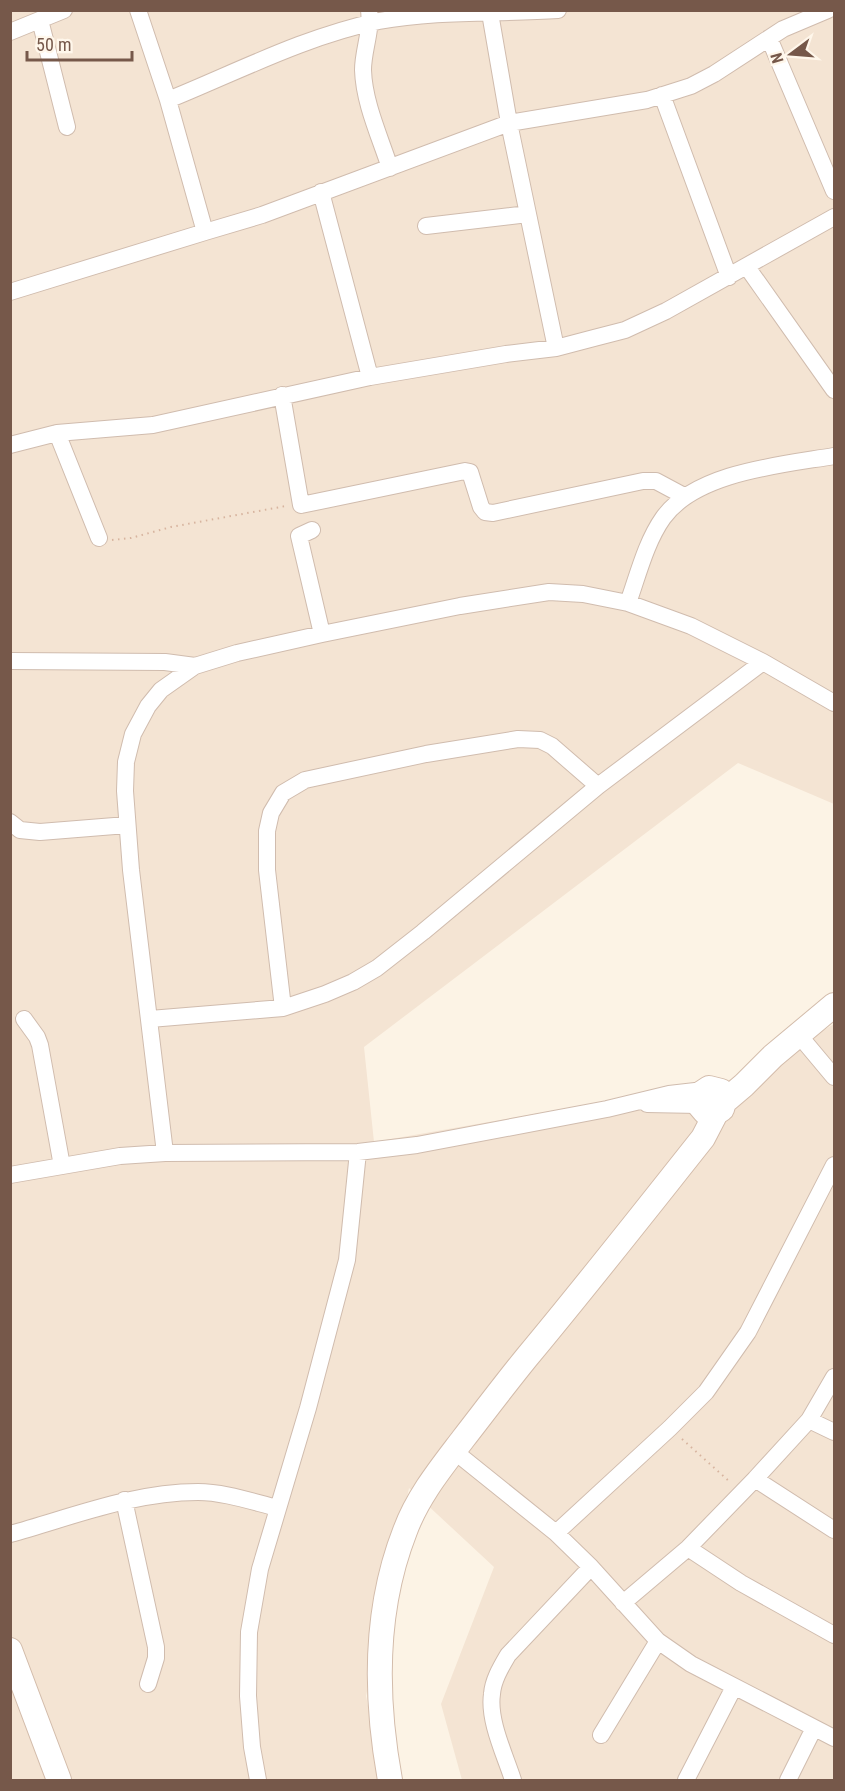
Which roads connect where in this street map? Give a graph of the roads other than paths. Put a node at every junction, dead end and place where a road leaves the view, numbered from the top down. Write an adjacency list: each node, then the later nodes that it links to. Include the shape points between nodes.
1 (64, 10): 7 (street)
2 (138, 10): 11 (street)
3 (558, 10): 5 (street)
4 (828, 10): 9 (street)
5 (490, 13): 6 (street); 12 (street)
6 (370, 17): 11 (street); 14 (street, via 363,68 365,90)
7 (40, 20): 8 (street); 13 (street)
8 (10, 32)
9 (770, 38): 10 (street, via 714,74); 15 (street)
10 (662, 95): 12 (street); 22 (street)
11 (168, 100): 20 (street)
12 (509, 123): 14 (street); 17 (street)
13 (67, 127)
14 (390, 168): 16 (street)
15 (834, 191)
16 (321, 192): 20 (street); 25 (street)
17 (528, 214): 19 (street); 24 (street)
18 (834, 217): 21 (street)
19 (426, 226)
20 (205, 232): 23 (street)
21 (747, 267): 22 (street); 26 (street)
22 (729, 277): 24 (street, via 625,330)
23 (10, 292)
24 (556, 348): 25 (street)
25 (370, 376): 27 (street)
26 (834, 390)
27 (282, 395): 28 (street, via 153,425); 32 (street)
28 (57, 433): 29 (street); 33 (street)
29 (10, 445)
30 (834, 456): 31 (street, via 723,478)
31 (684, 496): 32 (street, via 656,481 643,481 493,513 481,507 470,472 465,471); 34 (street, via 662,520)
32 (301, 505): 35 (street, via 298,520 305,533)
33 (99, 538)
34 (628, 603): 35 (street, via 549,592); 37 (street, via 691,626)
35 (322, 634): 38 (street)
36 (10, 661): 38 (street, via 165,662)
37 (763, 662): 39 (street); 40 (street)
38 (195, 666): 42 (street, via 161,690 133,734 124,791)
39 (834, 704)
40 (598, 786): 44 (street, via 377,968 326,994); 44 (street, via 552,746 540,740 518,739 305,780 283,793 271,813 267,831 267,870)
41 (10, 822): 42 (street, via 21,830 40,832)
42 (127, 825): 46 (street)
43 (834, 1005): 47 (street)
44 (283, 1008): 46 (street)
45 (24, 1019): 53 (street, via 40,1045)
46 (150, 1019): 50 (street)
47 (798, 1034): 48 (street); 49 (street)
48 (834, 1077)
49 (710, 1101): 51 (street, via 669,1094 417,1145); 58 (street, via 691,1135 686,1160)
50 (165, 1152): 51 (street); 53 (street)
51 (358, 1152): 61 (street, via 347,1260)
52 (834, 1165): 63 (street, via 748,1332 706,1392)
53 (62, 1166): 54 (street)
54 (10, 1175)
55 (834, 1377): 56 (street)
56 (809, 1420): 57 (street); 59 (street)
57 (834, 1432)
58 (454, 1451): 63 (street); 78 (street, via 419,1502 405,1531 391,1580 379,1678)
59 (755, 1479): 62 (street); 65 (street)
60 (124, 1500): 61 (street, via 200,1492); 64 (street); 71 (street, via 156,1647)
61 (278, 1508): 77 (street, via 260,1569 249,1632 248,1696)
62 (834, 1530)
63 (556, 1533): 66 (street)
64 (10, 1534)
65 (688, 1548): 67 (street); 68 (street)
66 (591, 1567): 67 (street); 79 (street, via 508,1655 498,1672 491,1706)
67 (623, 1603): 69 (street)
68 (834, 1635)
69 (658, 1641): 72 (street); 74 (street)
70 (13, 1663): 76 (street)
71 (148, 1684)
72 (734, 1687): 73 (street); 80 (street)
73 (814, 1728): 75 (street); 81 (street)
74 (601, 1735)
75 (834, 1738)
76 (59, 1780)
77 (258, 1780)
78 (390, 1780)
79 (513, 1780)
80 (686, 1780)
81 (788, 1780)

